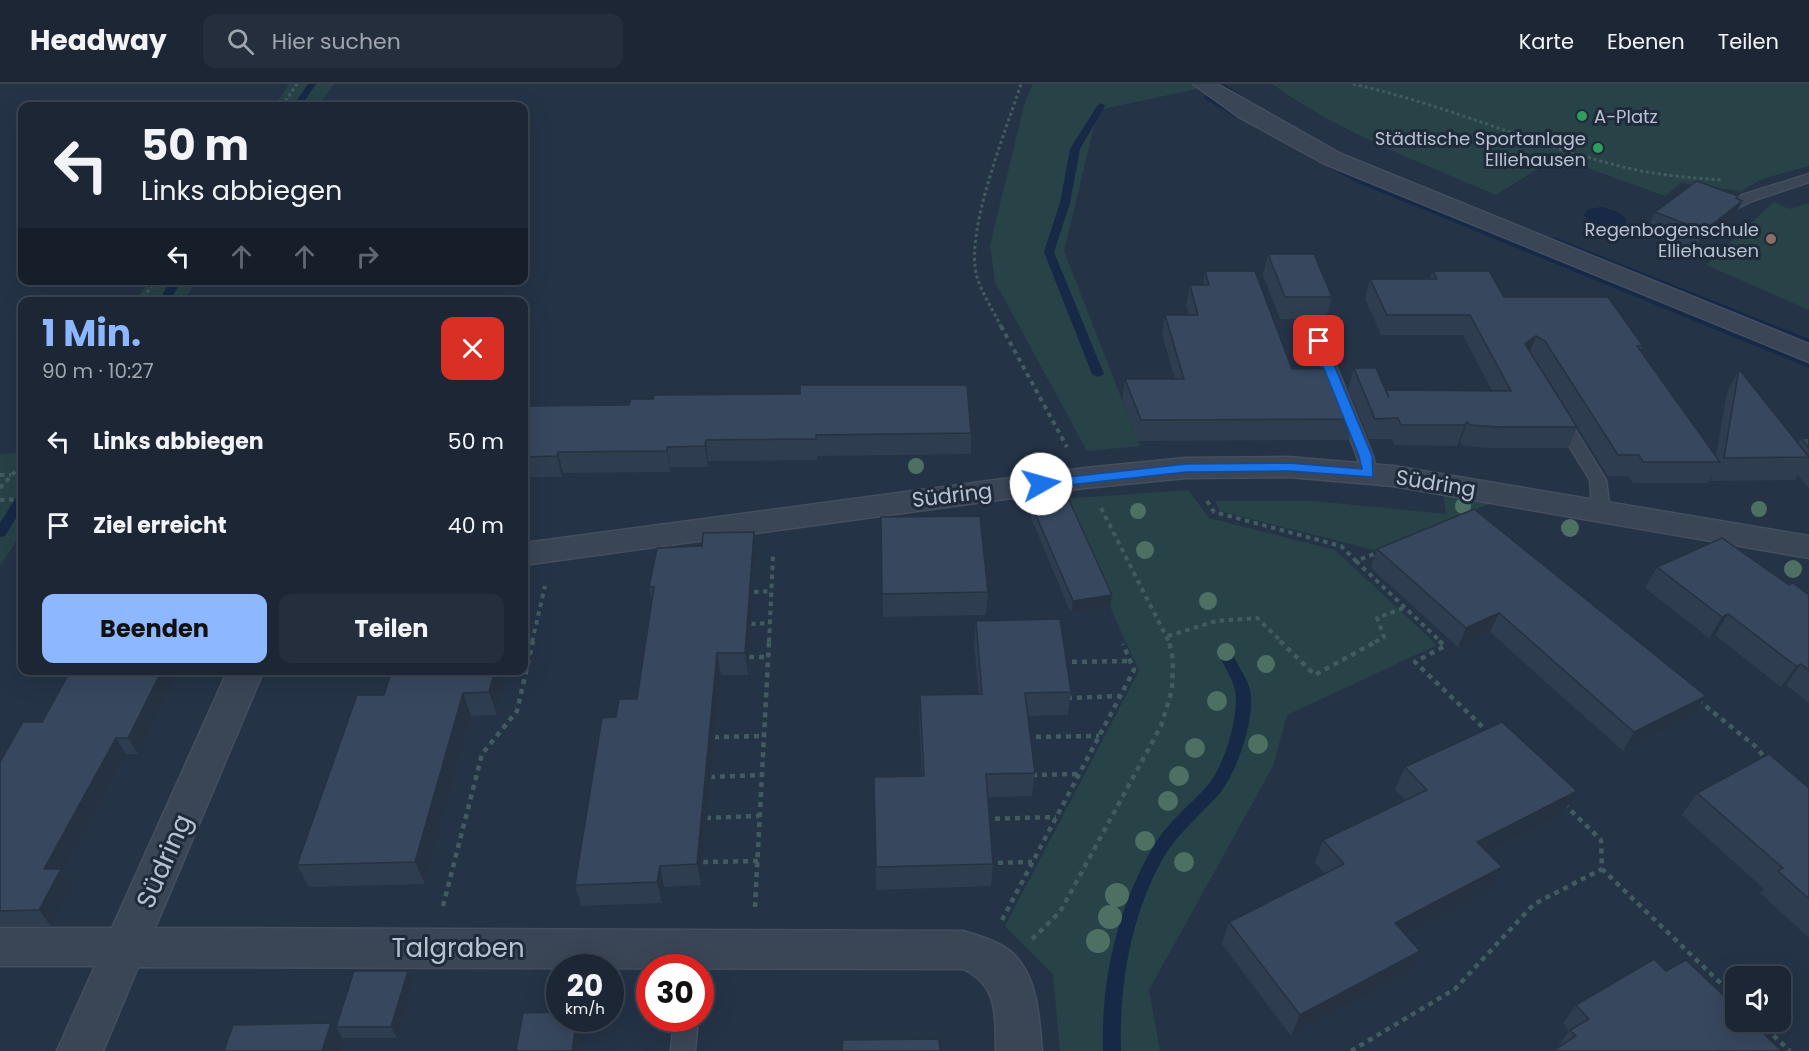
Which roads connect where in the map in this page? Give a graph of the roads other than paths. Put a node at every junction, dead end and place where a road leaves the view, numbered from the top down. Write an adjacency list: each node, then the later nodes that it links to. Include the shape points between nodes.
1 (1203, 84): 5 (street, via 1333,159)
2 (1809, 178): 3 (lane, via 1747,198)
3 (1730, 208)
4 (1319, 341): 7 (lane)
5 (1809, 354)
6 (1551, 402): 8 (lane, via 1598,480)
7 (1369, 474): 8 (street, Südring); 10 (street, Südring, via 1289,467 1186,468 1085,478)
8 (1601, 511): 9 (street, Südring)
9 (1809, 547)
10 (538, 552)
11 (244, 675): 13 (street, Südring)
12 (0, 947): 13 (street, Talgraben)
13 (126, 947): 15 (street, Talgraben, via 432,949); 17 (street, Südring)
14 (714, 954): 19 (street, Talgraben, via 752,948 963,950 992,962 1011,983)
15 (636, 956)
16 (685, 1032): 18 (lane)
17 (80, 1051)
18 (683, 1051)
19 (1019, 1051)

